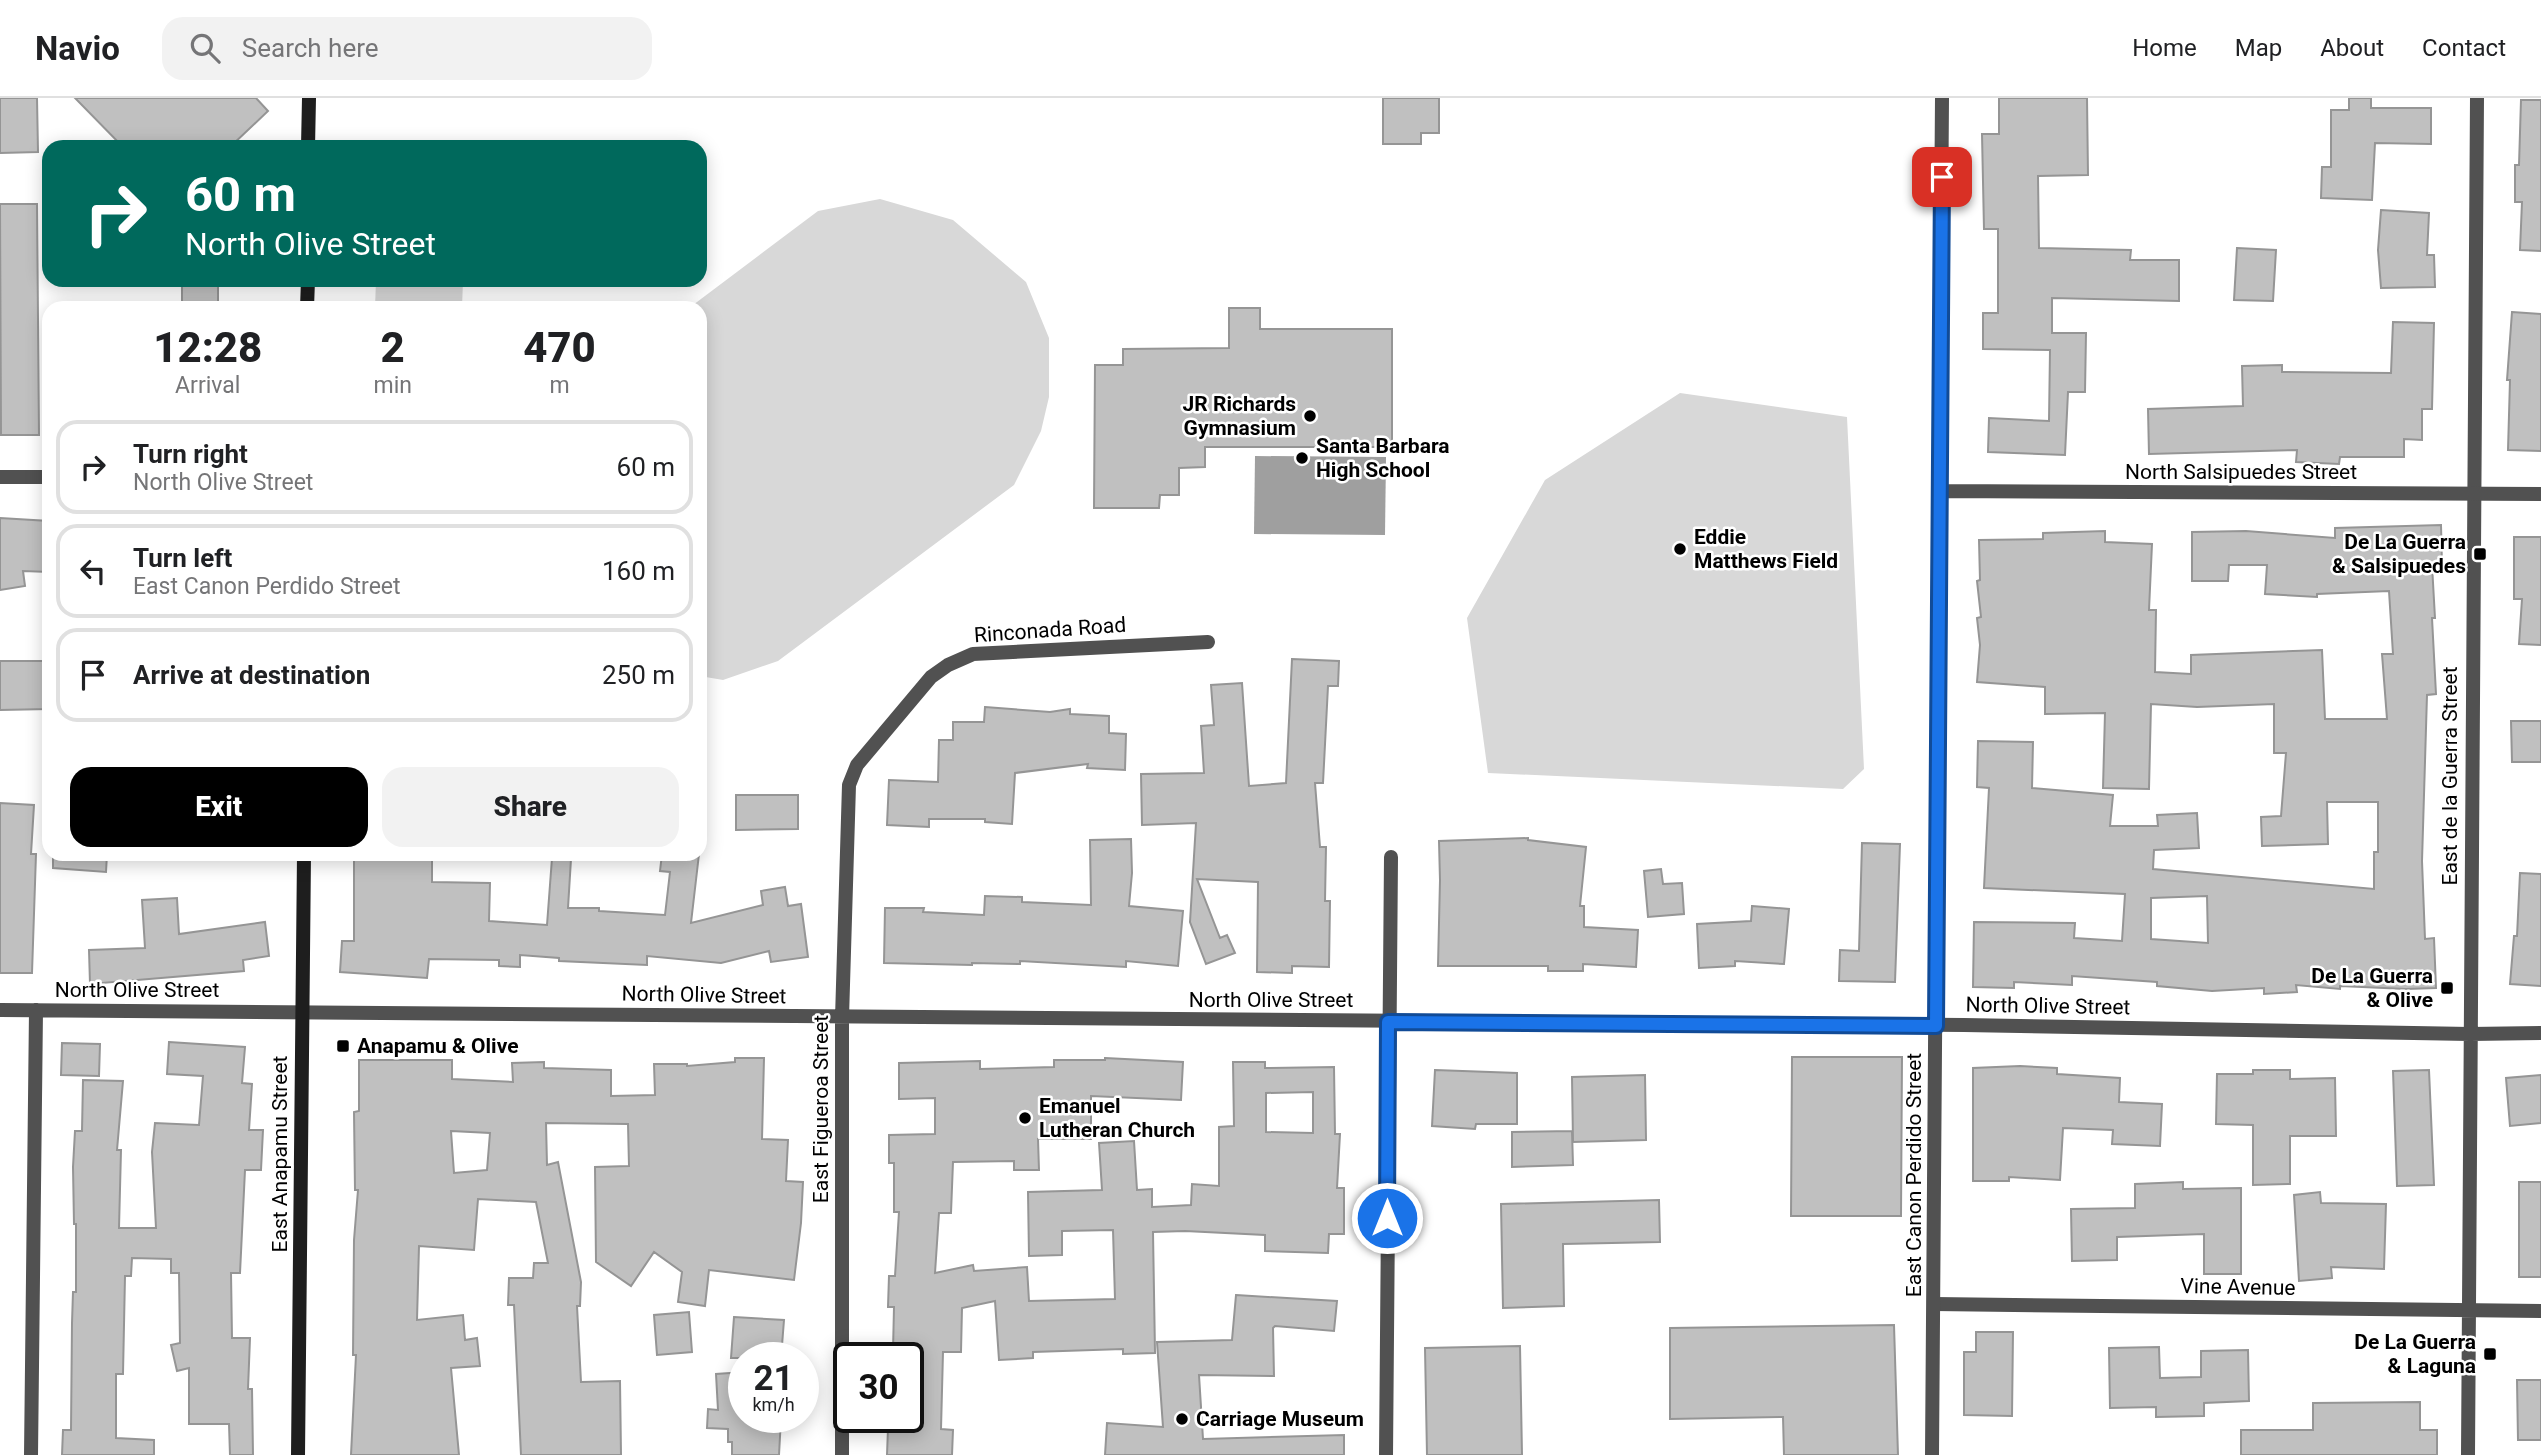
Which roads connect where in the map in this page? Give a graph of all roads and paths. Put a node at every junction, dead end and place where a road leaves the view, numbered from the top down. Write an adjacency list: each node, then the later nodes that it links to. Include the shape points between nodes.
1 (309, 98): 4 (main road)
2 (1942, 98): 7 (street, East Canon Perdido Street)
3 (2477, 98): 9 (street, East de la Guerra Street)
4 (308, 140)
5 (0, 477): 6 (street)
6 (42, 477)
7 (1940, 491): 9 (street, North Salsipuedes Street); 19 (street, East Canon Perdido Street)
8 (2541, 494): 9 (street, North Salsipuedes Street)
9 (2474, 496): 21 (street, East de la Guerra Street)
10 (1208, 642): 11 (street, Rinconada Road, via 973,654 931,677)
11 (857, 765): 17 (street, East Figueroa Street, via 849,785)
12 (1391, 857): 18 (street)
13 (304, 861): 16 (main road, East Anapamu Street)
14 (0, 1010): 15 (street, North Olive Street)
15 (36, 1010): 16 (street, North Olive Street); 25 (street)
16 (302, 1012): 17 (street, North Olive Street); 26 (main road, East Anapamu Street)
17 (842, 1017): 18 (street, North Olive Street); 27 (street, East Figueroa Street)
18 (1388, 1022): 19 (street, North Olive Street); 28 (street)
19 (1936, 1026): 21 (street, North Olive Street); 22 (street, East Canon Perdido Street)
20 (2541, 1033): 21 (street, North Olive Street)
21 (2469, 1034): 23 (street, East de la Guerra Street)
22 (1934, 1304): 23 (street, Vine Avenue); 29 (street, East Canon Perdido Street)
23 (2469, 1311): 24 (street, Vine Avenue); 30 (street, East de la Guerra Street)
24 (2541, 1311)
25 (31, 1455)
26 (299, 1455)
27 (842, 1455)
28 (1385, 1455)
29 (1932, 1455)
30 (2468, 1455)

